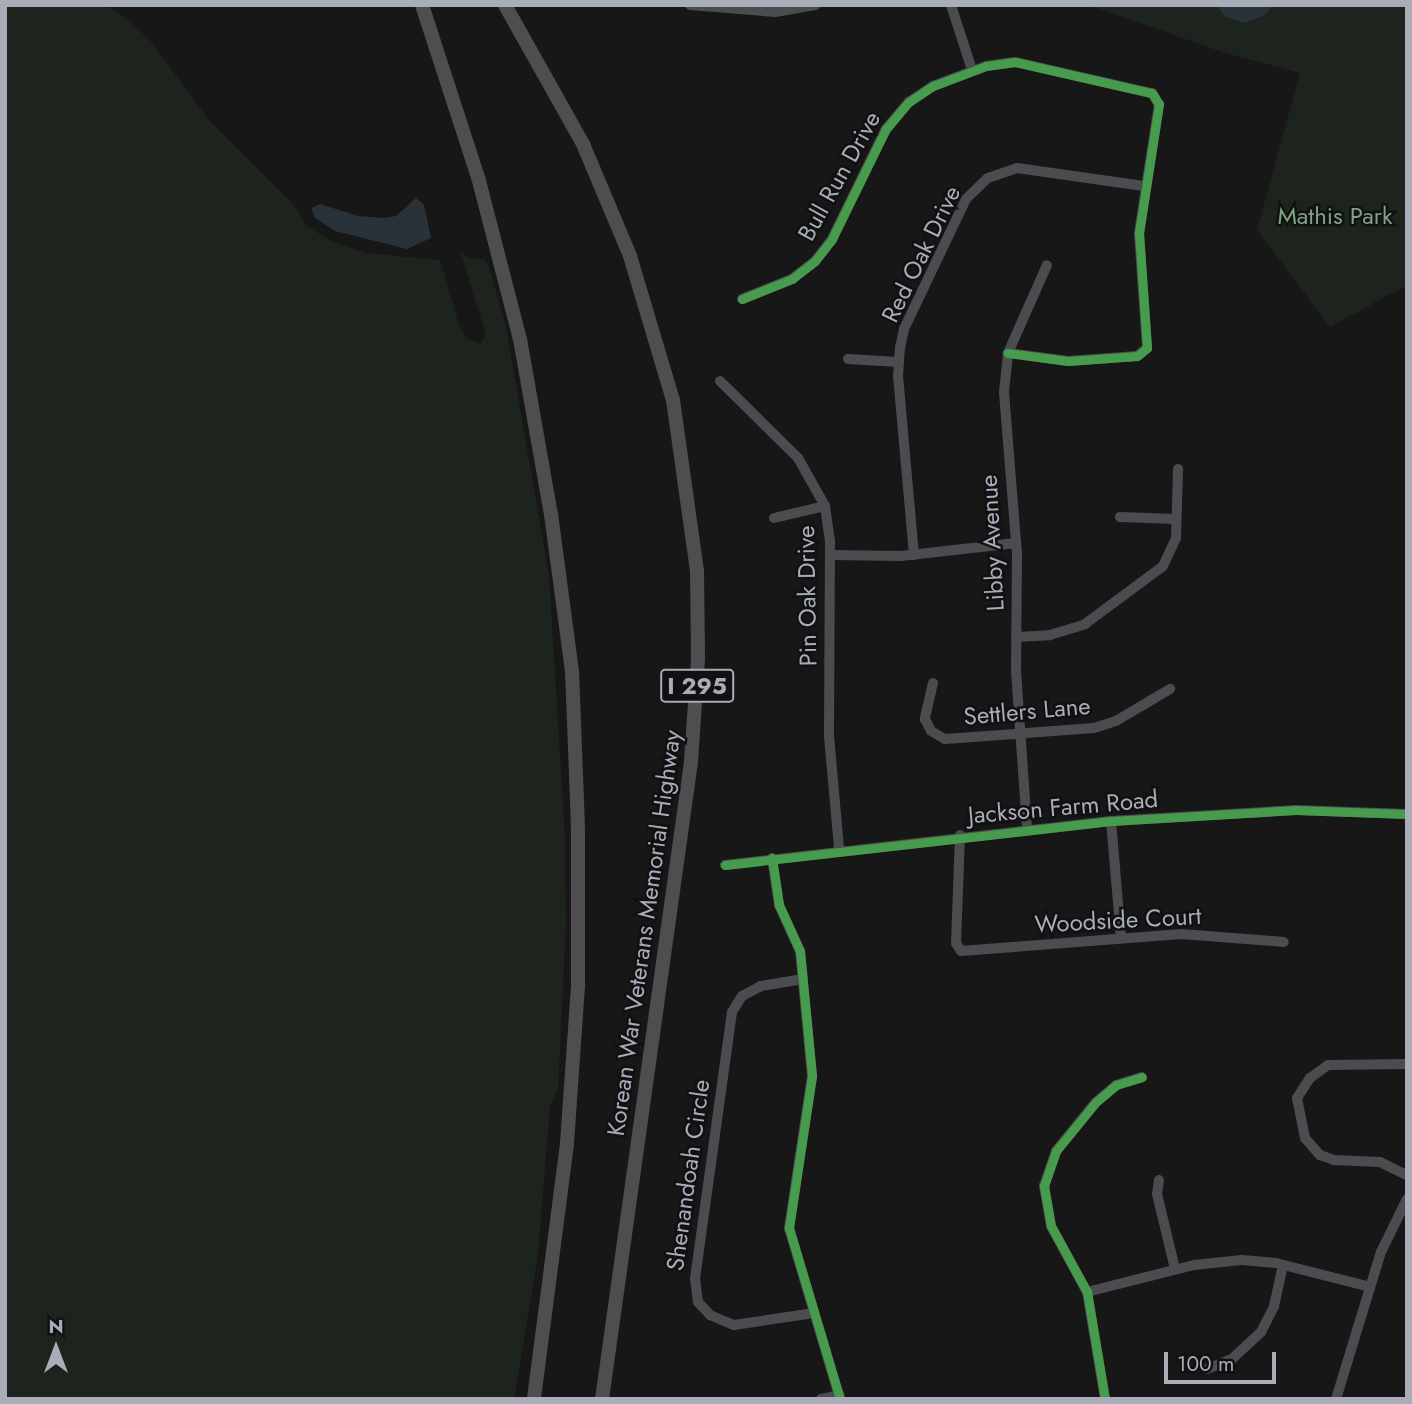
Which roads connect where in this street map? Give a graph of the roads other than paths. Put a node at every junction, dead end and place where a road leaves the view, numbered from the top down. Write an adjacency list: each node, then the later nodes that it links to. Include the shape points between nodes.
1 (422, 5): 48 (highway, Korean War Veterans Memorial Highway, via 472,154 520,339 548,490 572,671 578,829 577,999 567,1144)
2 (505, 5): 49 (highway, Korean War Veterans Memorial Highway / I 295, via 583,144 631,256 673,400 696,571 698,660 691,762)
3 (690, 5): 4 (street, via 775,12)
4 (815, 5)
5 (951, 5): 6 (street)
6 (972, 71): 7 (street, Bull Run Drive, via 1027,62 1152,93 1159,104); 9 (street, Bull Run Drive, via 920,93 894,117 832,239 815,261 792,279)
7 (1144, 186): 10 (street, Bull Run Drive, via 1139,245 1146,351 1137,356 1068,361); 12 (street, Red Oak Drive, via 1033,167 1007,169 988,178 966,200 953,226 904,329)
8 (1047, 265): 10 (street, Libby Avenue)
9 (742, 299)
10 (1008, 353): 19 (street, Libby Avenue, via 1004,414)
11 (849, 359): 12 (street)
12 (898, 362): 21 (street, Red Oak Drive)
13 (720, 381): 15 (street, Pin Oak Drive, via 799,458)
14 (1178, 469): 18 (street)
15 (825, 506): 17 (street); 20 (street, Pin Oak Drive)
16 (1120, 517): 18 (street)
17 (774, 518)
18 (1176, 519): 22 (street, via 1169,558 1111,608 1066,631)
19 (1016, 543): 21 (street); 22 (street, Libby Avenue)
20 (830, 555): 21 (street); 30 (street, Pin Oak Drive, via 829,736)
21 (914, 555)
22 (1016, 637): 25 (street, Libby Avenue)
23 (933, 682): 25 (street, Settlers Lane, via 925,712 936,735 945,740)
24 (1170, 689): 25 (street, Settlers Lane, via 1107,725)
25 (1019, 734): 28 (street, Libby Avenue)
26 (1407, 814): 27 (street, Jackson Farm Road, via 1296,810)
27 (1111, 821): 28 (street, Jackson Farm Road); 33 (street)
28 (1027, 828): 29 (street, Jackson Farm Road)
29 (960, 835): 30 (street, Jackson Farm Road); 33 (street, Woodside Court, via 956,946 964,951)
30 (839, 849): 31 (street, Jackson Farm Road)
31 (772, 858): 32 (street, Jackson Farm Road); 35 (street, via 772,880 787,929 800,951)
32 (725, 865)
33 (1121, 938): 34 (street, Woodside Court, via 1200,935)
34 (1284, 942)
35 (803, 979): 45 (street, via 812,1076 789,1228); 45 (street, Shenandoah Circle, via 761,986 742,996 732,1012 695,1290 698,1302 710,1315 734,1325)
36 (1407, 1064): 38 (street, via 1328,1065 1310,1078 1297,1098 1305,1138 1320,1155 1380,1162)
37 (1142, 1077): 44 (street, via 1116,1085 1096,1102 1056,1151 1046,1174 1046,1215)
38 (1407, 1175)
39 (1159, 1181): 42 (street, via 1157,1194)
40 (1407, 1199): 43 (street, via 1386,1238)
41 (1283, 1265): 42 (street, via 1242,1260); 43 (street); 46 (street, via 1274,1306 1261,1332 1232,1359)
42 (1175, 1269): 44 (street)
43 (1370, 1287): 52 (street)
44 (1087, 1292): 51 (street)
45 (814, 1313): 47 (street)
46 (1207, 1369)
47 (840, 1397): 50 (street)
48 (534, 1399)
49 (602, 1399)
50 (821, 1399)
51 (1105, 1399)
52 (1336, 1399)

